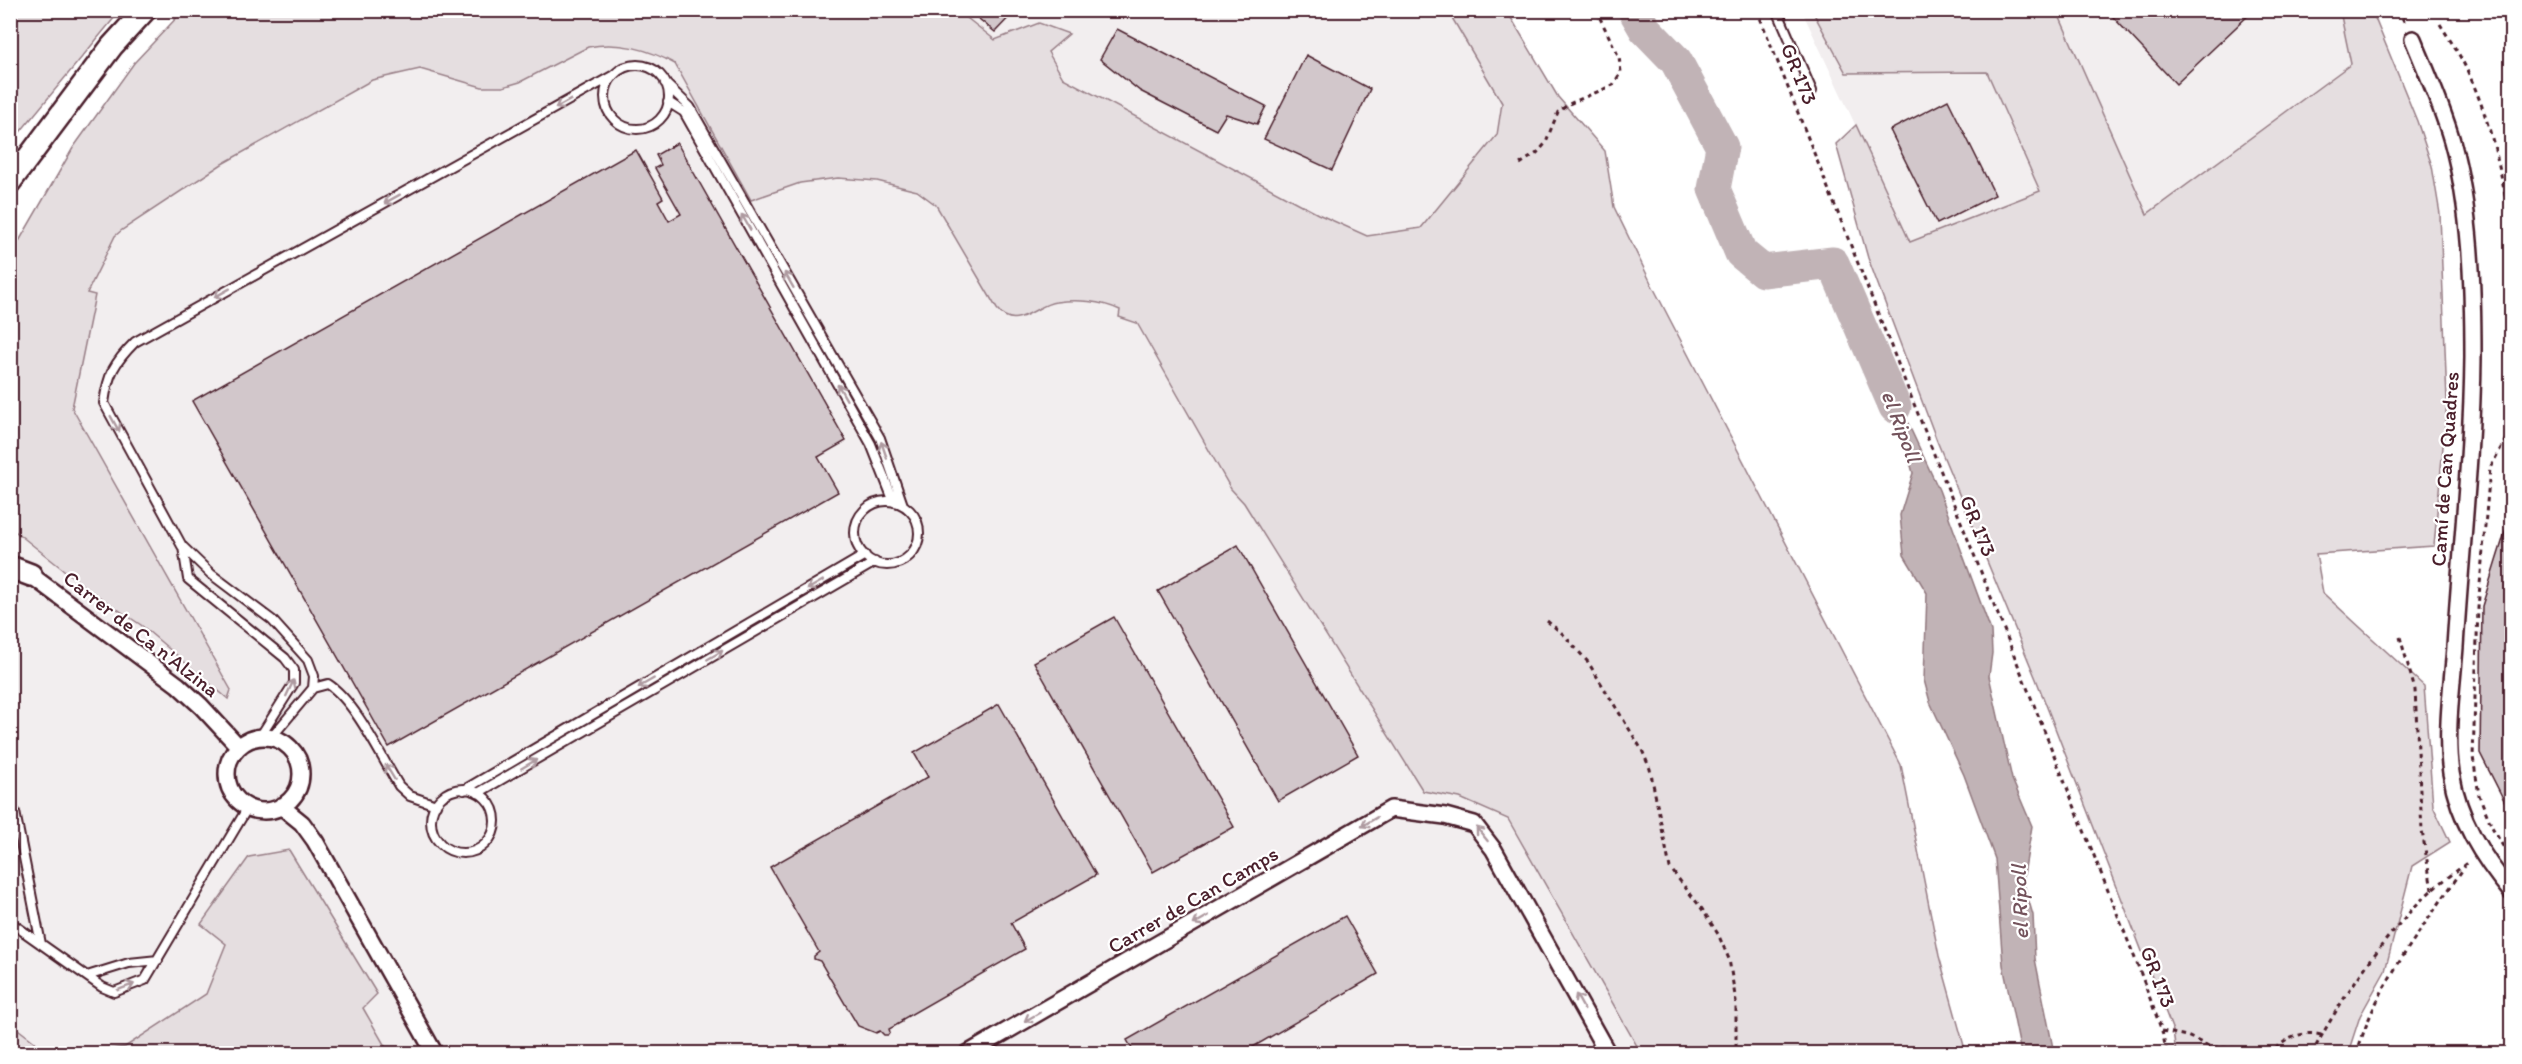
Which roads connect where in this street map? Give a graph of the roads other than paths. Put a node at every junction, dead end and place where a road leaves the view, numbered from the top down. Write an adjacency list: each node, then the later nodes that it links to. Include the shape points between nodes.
1 (145, 10): 8 (main road, via 112,46)
2 (1777, 10): 6 (lane)
3 (2414, 39): 26 (street, Camí de Can Quadres, via 2452,141 2466,217 2472,297 2470,427 2450,720 2451,773 2471,836)
4 (614, 75): 5 (lane, via 622,69 641,66 651,69); 7 (lane, via 605,93 605,103 622,126 651,126 659,120); 11 (lane, one-way to 11, via 135,342 118,359 108,379 104,403)
5 (665, 83): 7 (lane); 10 (lane, one-way to 5, via 880,438 690,107)
6 (1812, 91)
7 (668, 102): 9 (lane, one-way to 7, via 866,434 684,112)
8 (10, 182)
9 (894, 502): 10 (lane); 12 (lane, via 873,504 858,520 856,542)
10 (903, 505): 14 (lane, via 916,519 919,538 915,548 901,562)
11 (182, 546): 17 (lane, via 211,574 272,620 297,646 311,668); 18 (lane, one-way to 11, via 294,683 294,670 285,658 188,579)
12 (865, 555): 14 (lane); 20 (lane, one-way to 20)
13 (10, 562): 16 (street, Carrer de Ca n'Alzina)
14 (875, 562): 21 (lane, one-way to 14)
15 (10, 567): 16 (main road)
16 (31, 576): 19 (street, Carrer de Ca n'Alzina, via 178,685)
17 (313, 688): 18 (lane); 22 (lane, one-way to 17, via 410,796 399,786 338,690 328,684)
18 (265, 738): 19 (street, via 248,740); 23 (street, via 291,749 300,769 296,790)
19 (239, 747): 24 (street, via 228,764 227,774 233,794)
20 (464, 790): 21 (lane); 22 (lane, via 449,793)
21 (478, 793): 22 (lane, via 492,807 494,817 491,836 476,850 454,852 444,847 432,830)
22 (436, 805)
23 (281, 806): 24 (street, via 265,811); 31 (street, via 302,823 315,841)
24 (248, 807): 29 (lane)
25 (10, 808): 28 (lane, via 15,812)
26 (2511, 893)
27 (10, 922): 28 (lane)
28 (41, 944): 30 (lane)
29 (158, 960): 30 (lane, via 129,963); 30 (lane, one-way to 29, via 114,992 145,980)
30 (87, 976)
31 (435, 1053)
32 (967, 1053): 33 (street, Carrer de Can Camps, one-way to 32, via 1494,850 1474,824 1391,809)
33 (1608, 1053)

